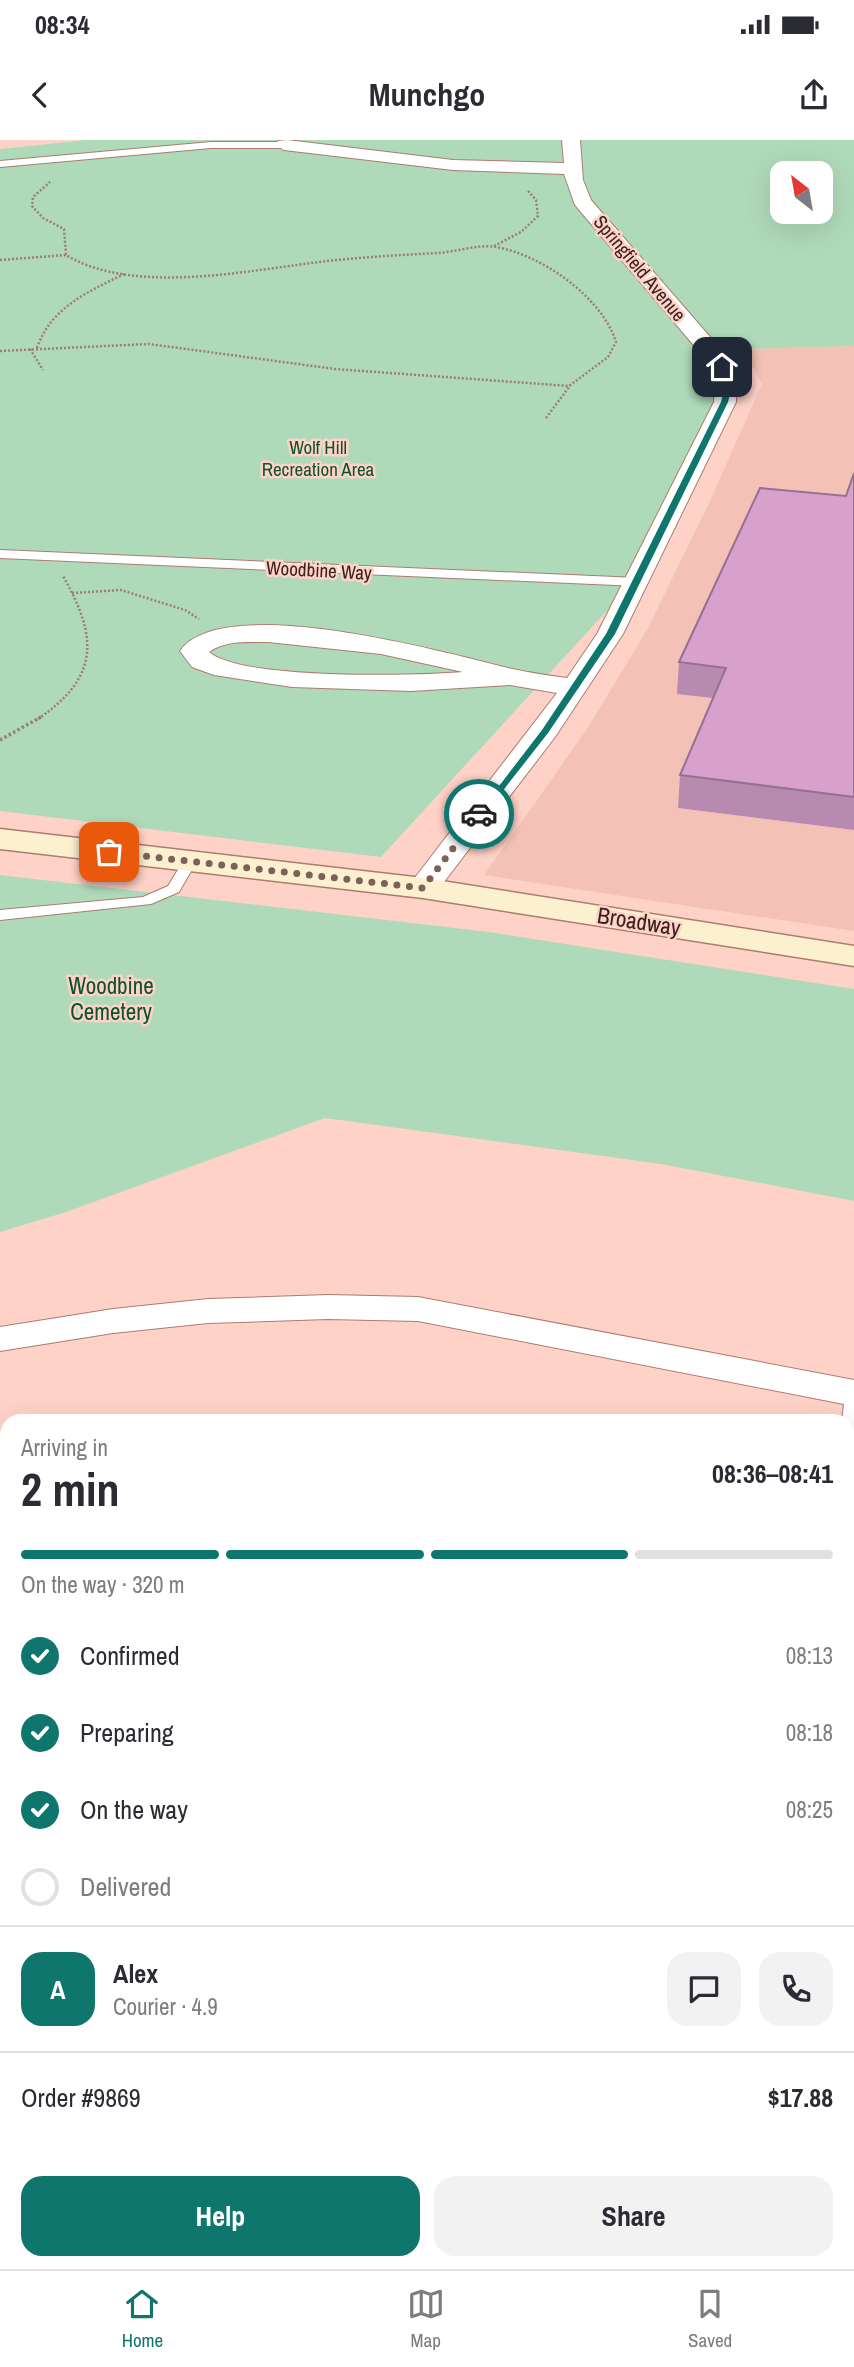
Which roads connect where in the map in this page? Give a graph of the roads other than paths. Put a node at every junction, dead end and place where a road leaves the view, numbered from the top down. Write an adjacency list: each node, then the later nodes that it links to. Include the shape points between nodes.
1 (571, 140): 4 (street, Springfield Avenue)
2 (284, 145): 3 (lane, via 226,144); 4 (street, via 453,165)
3 (0, 164)
4 (572, 169): 6 (street, Springfield Avenue, via 582,201 716,358 726,376 725,402)
5 (0, 554): 6 (lane, Woodbine Way)
6 (638, 582): 8 (street, Springfield Avenue)
7 (509, 677): 7 (street, via 435,656 272,633 218,636 196,645 193,656 215,668 237,672 411,683); 8 (street)
8 (575, 688): 11 (street, Springfield Avenue)
9 (0, 839): 10 (street, Broadway)
10 (190, 861): 11 (street, Broadway); 12 (lane, via 174,889 146,901)
11 (423, 888): 13 (street, Broadway)
12 (0, 915)
13 (854, 956)
14 (0, 1339): 15 (street, via 208,1311 418,1309)
15 (854, 1393)

